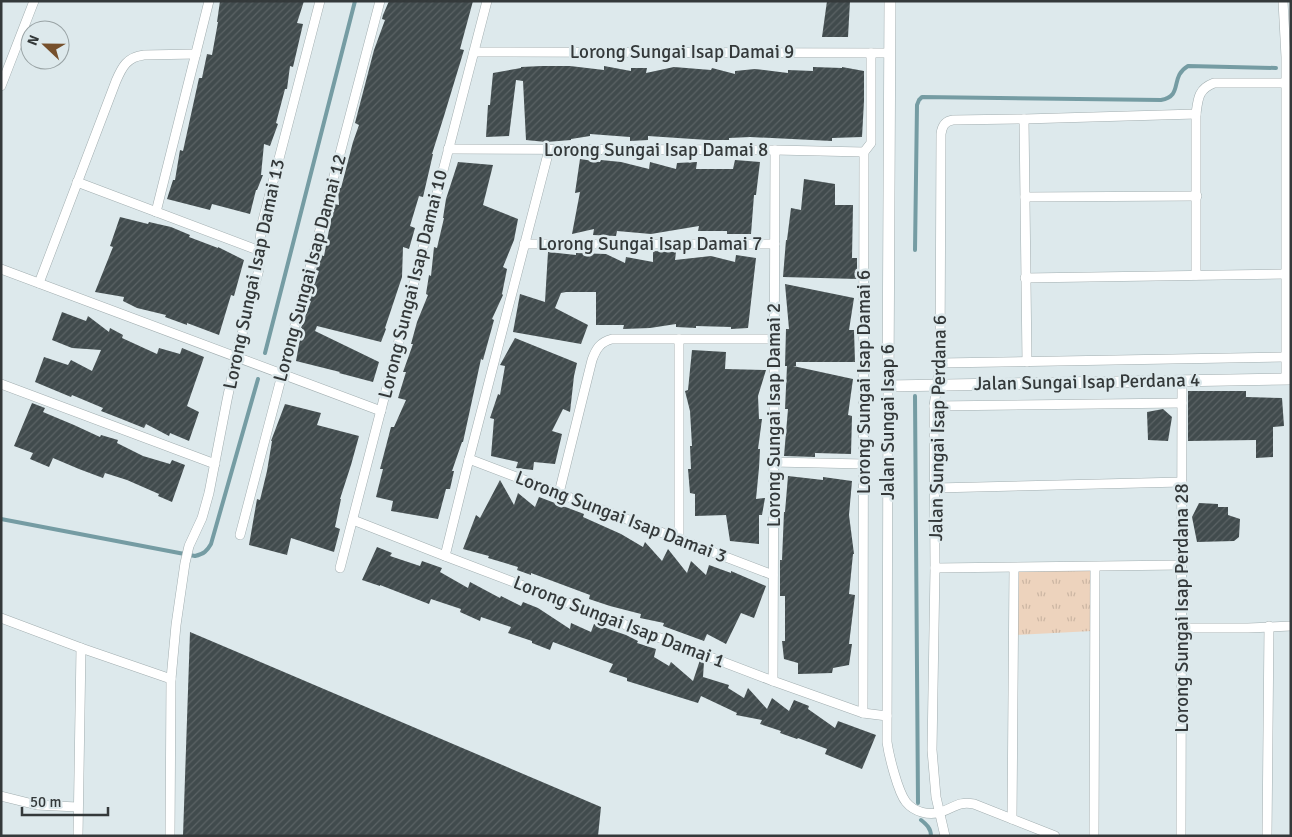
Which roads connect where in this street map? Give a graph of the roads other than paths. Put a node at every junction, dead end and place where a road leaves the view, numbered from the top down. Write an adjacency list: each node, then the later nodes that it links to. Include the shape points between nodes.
1 (34, 1): 13 (street)
2 (209, 1): 11 (street)
3 (320, 1): 27 (street, Lorong Sungai Isap Damai 13, via 262,224)
4 (380, 1): 39 (street, Lorong Sungai Isap Damai 12)
5 (487, 1): 8 (street, Lorong Sungai Isap Damai 10)
6 (890, 1): 10 (street, Jalan Sungai Isap 6)
7 (1283, 1): 12 (street)
8 (474, 52): 9 (street, Lorong Sungai Isap Damai 9); 17 (street, Lorong Sungai Isap Damai 10)
9 (872, 53): 10 (street, Lorong Sungai Isap Damai 9); 20 (street, Lorong Sungai Isap Damai 6, via 871,143)
10 (890, 53): 44 (street, Jalan Sungai Isap 6)
11 (196, 54): 21 (street, via 144,55 129,60 119,72); 24 (street)
12 (1285, 83): 14 (street); 15 (street, via 1207,86 1199,96)
13 (1, 86)
14 (1288, 103): 29 (street)
15 (1196, 114): 16 (street); 22 (street)
16 (1024, 119): 23 (street); 38 (street, Jalan Sungai Isap Perdana 6, via 948,120 942,128)
17 (448, 149): 18 (street, Lorong Sungai Isap Damai 8); 47 (street, Lorong Sungai Isap Damai 10)
18 (549, 150): 19 (street, Lorong Sungai Isap Damai 8); 25 (street)
19 (775, 150): 20 (street, Lorong Sungai Isap Damai 8); 26 (street, Lorong Sungai Isap Damai 2)
20 (864, 152): 51 (street, Lorong Sungai Isap Damai 6)
21 (77, 182): 24 (street); 32 (street)
22 (1196, 196): 23 (street); 30 (street)
23 (1025, 198): 31 (street)
24 (156, 212): 27 (street)
25 (524, 244): 26 (street, Lorong Sungai Isap Damai 7); 48 (street)
26 (775, 244): 34 (street, Lorong Sungai Isap Damai 2)
27 (260, 251): 35 (street, Lorong Sungai Isap Damai 13, via 259,269)
28 (1, 269): 32 (street)
29 (1286, 274): 30 (street); 36 (street)
30 (1196, 275): 31 (street)
31 (1026, 278): 37 (street)
32 (39, 283): 35 (street)
33 (679, 339): 34 (street); 54 (street, via 612,339 599,345 592,360); 57 (street)
34 (775, 339): 49 (street, Lorong Sungai Isap Damai 2)
35 (236, 357): 39 (street); 50 (street, Lorong Sungai Isap Damai 13)
36 (1285, 358): 37 (street); 40 (street)
37 (1027, 362): 38 (street)
38 (940, 363): 43 (street, Jalan Sungai Isap Perdana 6)
39 (282, 374): 47 (street); 56 (street, Lorong Sungai Isap Damai 12)
40 (1288, 379): 41 (street, Jalan Sungai Isap Perdana 4)
41 (1182, 380): 43 (street, Jalan Sungai Isap Perdana 4); 45 (street, Lorong Sungai Isap Perdana 28)
42 (1, 384): 50 (street)
43 (937, 385): 44 (street, Jalan Sungai Isap Perdana 4); 46 (street, Jalan Sungai Isap Perdana 6)
44 (888, 386): 73 (street, Jalan Sungai Isap 6)
45 (1182, 403): 46 (street); 52 (street, Lorong Sungai Isap Perdana 28)
46 (934, 406): 53 (street, Jalan Sungai Isap Perdana 6)
47 (381, 411): 55 (street, Lorong Sungai Isap Damai 10)
48 (469, 459): 54 (street, Lorong Sungai Isap Damai 3); 58 (street)
49 (774, 462): 51 (street); 64 (street, Lorong Sungai Isap Damai 2)
50 (215, 464): 70 (street, Lorong Sungai Isap Damai 13, via 202,518 188,546)
51 (864, 464): 72 (street, Lorong Sungai Isap Damai 6)
52 (1182, 482): 53 (street); 59 (street, Lorong Sungai Isap Perdana 28)
53 (936, 488): 62 (street, Jalan Sungai Isap Perdana 6)
54 (559, 493): 57 (street, Lorong Sungai Isap Damai 3)
55 (353, 520): 58 (street, Lorong Sungai Isap Damai 1); 61 (street, Lorong Sungai Isap Damai 10)
56 (240, 535)
57 (678, 539): 64 (street, Lorong Sungai Isap Damai 3)
58 (445, 556): 71 (street, Lorong Sungai Isap Damai 1)
59 (1182, 565): 60 (street); 68 (street, Lorong Sungai Isap Perdana 28)
60 (1095, 567): 63 (street); 82 (street)
61 (340, 568)
62 (935, 568): 63 (street); 76 (street, Jalan Sungai Isap Perdana 6, via 932,750)
63 (1014, 568): 77 (street)
64 (773, 575): 71 (street, Lorong Sungai Isap Damai 2)
65 (1, 618): 69 (street)
66 (1268, 626): 67 (street); 68 (street); 84 (street)
67 (1291, 626)
68 (1181, 628): 83 (street, Lorong Sungai Isap Perdana 28)
69 (81, 648): 70 (street); 75 (street)
70 (171, 679): 79 (street, Lorong Sungai Isap Damai 13)
71 (773, 681): 72 (street, Lorong Sungai Isap Damai 1)
72 (863, 713): 73 (street, Lorong Sungai Isap Damai 1)
73 (887, 716): 76 (street, Jalan Sungai Isap 6, via 890,758 904,800 924,813)
74 (1, 796): 75 (street, via 37,805)
75 (78, 807): 78 (street)
76 (940, 812): 77 (street, via 967,803); 80 (street, Jalan Sungai Isap Perdana 6)
77 (1012, 819): 81 (street)
78 (78, 836)
79 (170, 836)
80 (945, 836)
81 (1055, 836)
82 (1094, 836)
83 (1181, 836)
84 (1267, 836)

